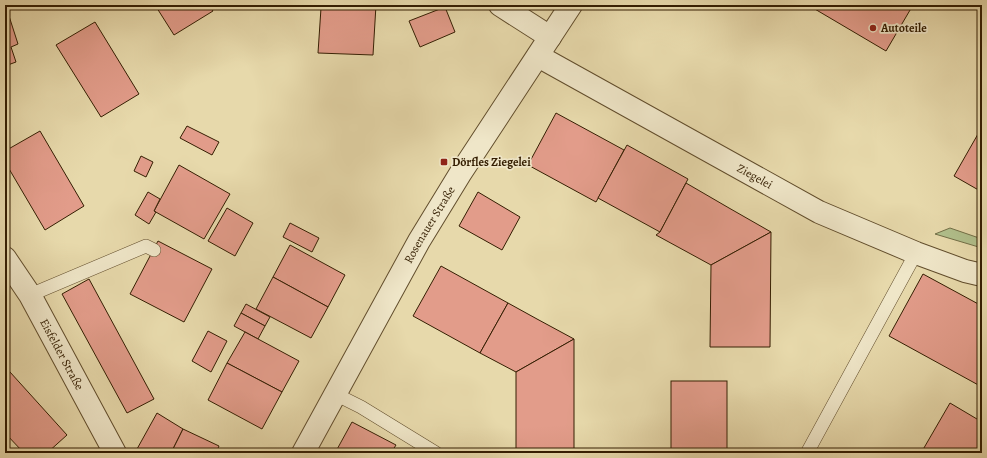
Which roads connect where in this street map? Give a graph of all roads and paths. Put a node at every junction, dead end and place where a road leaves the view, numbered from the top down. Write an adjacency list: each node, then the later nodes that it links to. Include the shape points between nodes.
1 (500, 5): 3 (street)
2 (571, 5): 3 (street, Rosenauer Straße)
3 (550, 37): 4 (street, Rosenauer Straße)
4 (538, 56): 6 (street, Ziegelei, via 819,212); 10 (street, Rosenauer Straße, via 419,241)
5 (154, 250): 9 (lane, via 146,246)
6 (916, 253): 8 (street, Ziegelei); 14 (lane)
7 (5, 258): 9 (street, Eisfelder Straße)
8 (982, 275)
9 (30, 295): 11 (street, Eisfelder Straße)
10 (335, 394): 12 (street, Rosenauer Straße); 13 (lane)
11 (115, 453)
12 (303, 453)
13 (436, 453)
14 (807, 453)

